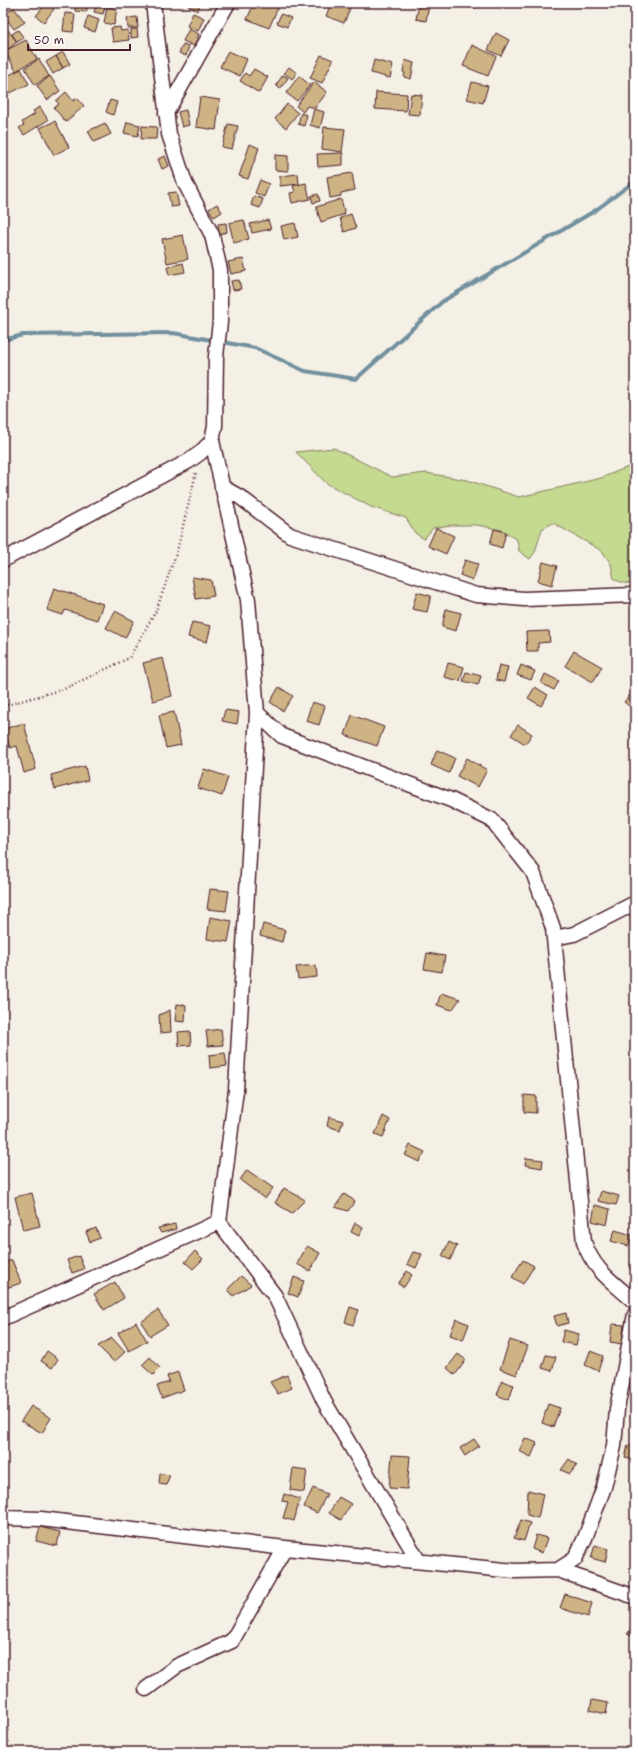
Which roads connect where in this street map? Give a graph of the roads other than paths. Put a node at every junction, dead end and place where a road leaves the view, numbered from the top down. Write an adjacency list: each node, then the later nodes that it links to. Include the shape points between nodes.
1 (153, 3): 3 (street)
2 (228, 3): 3 (street)
3 (166, 113): 4 (street, via 169,134 185,183 212,235 220,270 220,322)
4 (212, 441): 5 (street); 6 (street, via 200,453)
5 (222, 487): 7 (street, via 240,497 290,535 476,595 524,599); 8 (street, via 248,600)
6 (3, 560)
7 (635, 595)
8 (257, 713): 10 (street, via 282,736 451,800 492,820 533,872 553,928); 11 (street, via 236,1090)
9 (635, 903): 10 (street, via 574,934)
10 (554, 938): 12 (street, via 584,1242 596,1268)
11 (219, 1222): 14 (street); 17 (street, via 275,1296 324,1401)
12 (635, 1302)
13 (635, 1314): 18 (street, via 617,1409 614,1446 604,1487 585,1538 574,1559)
14 (3, 1318)
15 (3, 1518): 16 (street, via 41,1519)
16 (285, 1548): 17 (street); 20 (street, via 232,1641 177,1666)
17 (418, 1560): 18 (street, via 515,1571)
18 (558, 1570): 19 (street)
19 (635, 1597)
20 (146, 1689)

